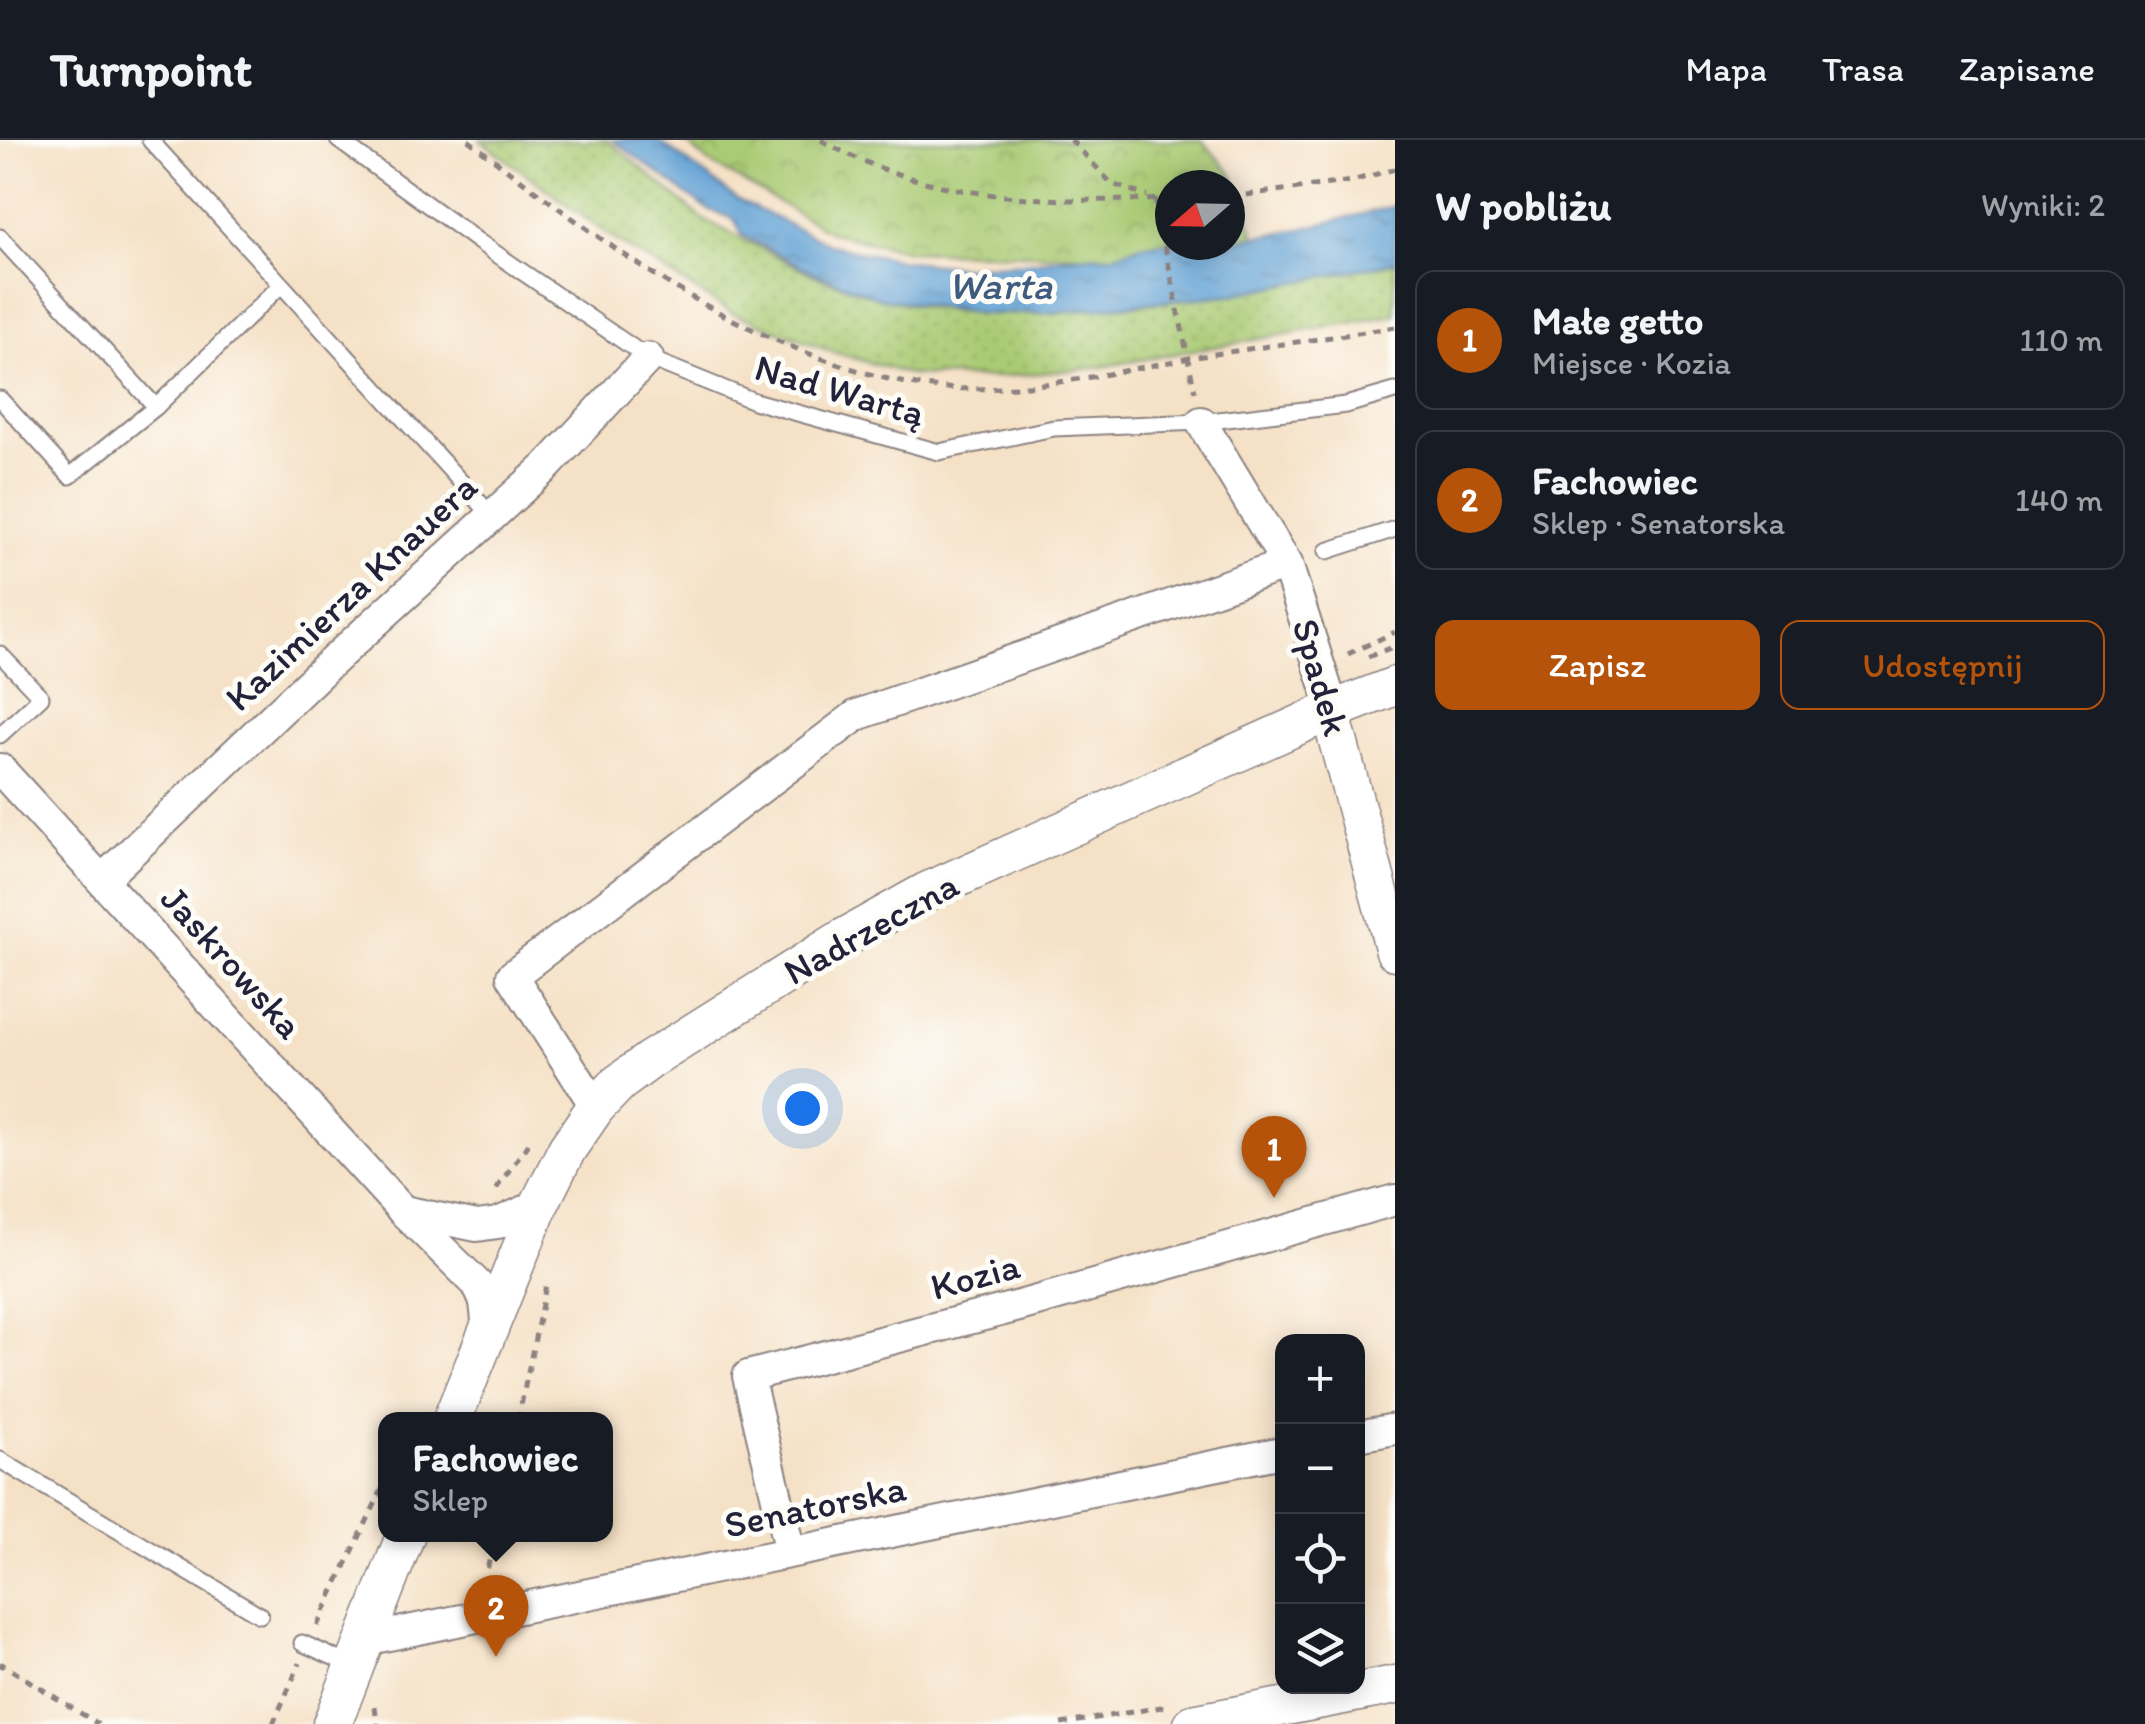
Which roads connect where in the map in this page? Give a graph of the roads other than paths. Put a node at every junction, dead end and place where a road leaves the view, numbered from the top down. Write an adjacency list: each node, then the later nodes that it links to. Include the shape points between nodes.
1 (150, 140): 4 (lane)
2 (338, 140): 5 (lane, Nad Wartą)
3 (0, 237): 8 (lane)
4 (280, 286): 8 (lane); 10 (lane)
5 (648, 358): 9 (lane, Nad Wartą, via 754,401 938,452 1054,428); 10 (street, Kazimierza Knauera)
6 (1395, 392): 9 (lane, Nad Wartą)
7 (0, 399): 8 (lane, via 70,476)
8 (156, 407)
9 (1201, 422): 13 (street, Spadek)
10 (491, 515): 19 (street, Kazimierza Knauera)
11 (1395, 529): 12 (lane)
12 (1327, 551)
13 (1288, 564): 16 (street, Spadek); 21 (street, via 857,715 512,976)
14 (0, 654): 17 (lane, via 42,697)
15 (1395, 686): 16 (street, Nadrzeczna)
16 (1330, 712): 20 (street, Spadek); 21 (street, Nadrzeczna, via 926,892 650,1060)
17 (0, 735)
18 (0, 768): 19 (street, Jaskrowska)
19 (103, 879): 24 (street, Jaskrowska)
20 (1394, 945)
21 (596, 1106): 23 (street, Nadrzeczna)
22 (1395, 1200): 32 (street, Kozia, via 748,1376)
23 (539, 1206): 24 (street, via 477,1226); 25 (street, Nadrzeczna)
24 (403, 1211): 25 (street, Jaskrowska, via 477,1284)
25 (488, 1329): 26 (street, Nadrzeczna)
26 (455, 1412)
27 (1395, 1429): 28 (street)
28 (1365, 1435)
29 (1275, 1453): 32 (street, Senatorska)
30 (0, 1460): 33 (lane)
31 (403, 1542): 36 (street)
32 (790, 1552): 36 (street, Senatorska, via 478,1617)
33 (260, 1615)
34 (305, 1645): 36 (lane)
35 (1395, 1685): 37 (street)
36 (350, 1689)
37 (1193, 1724)

